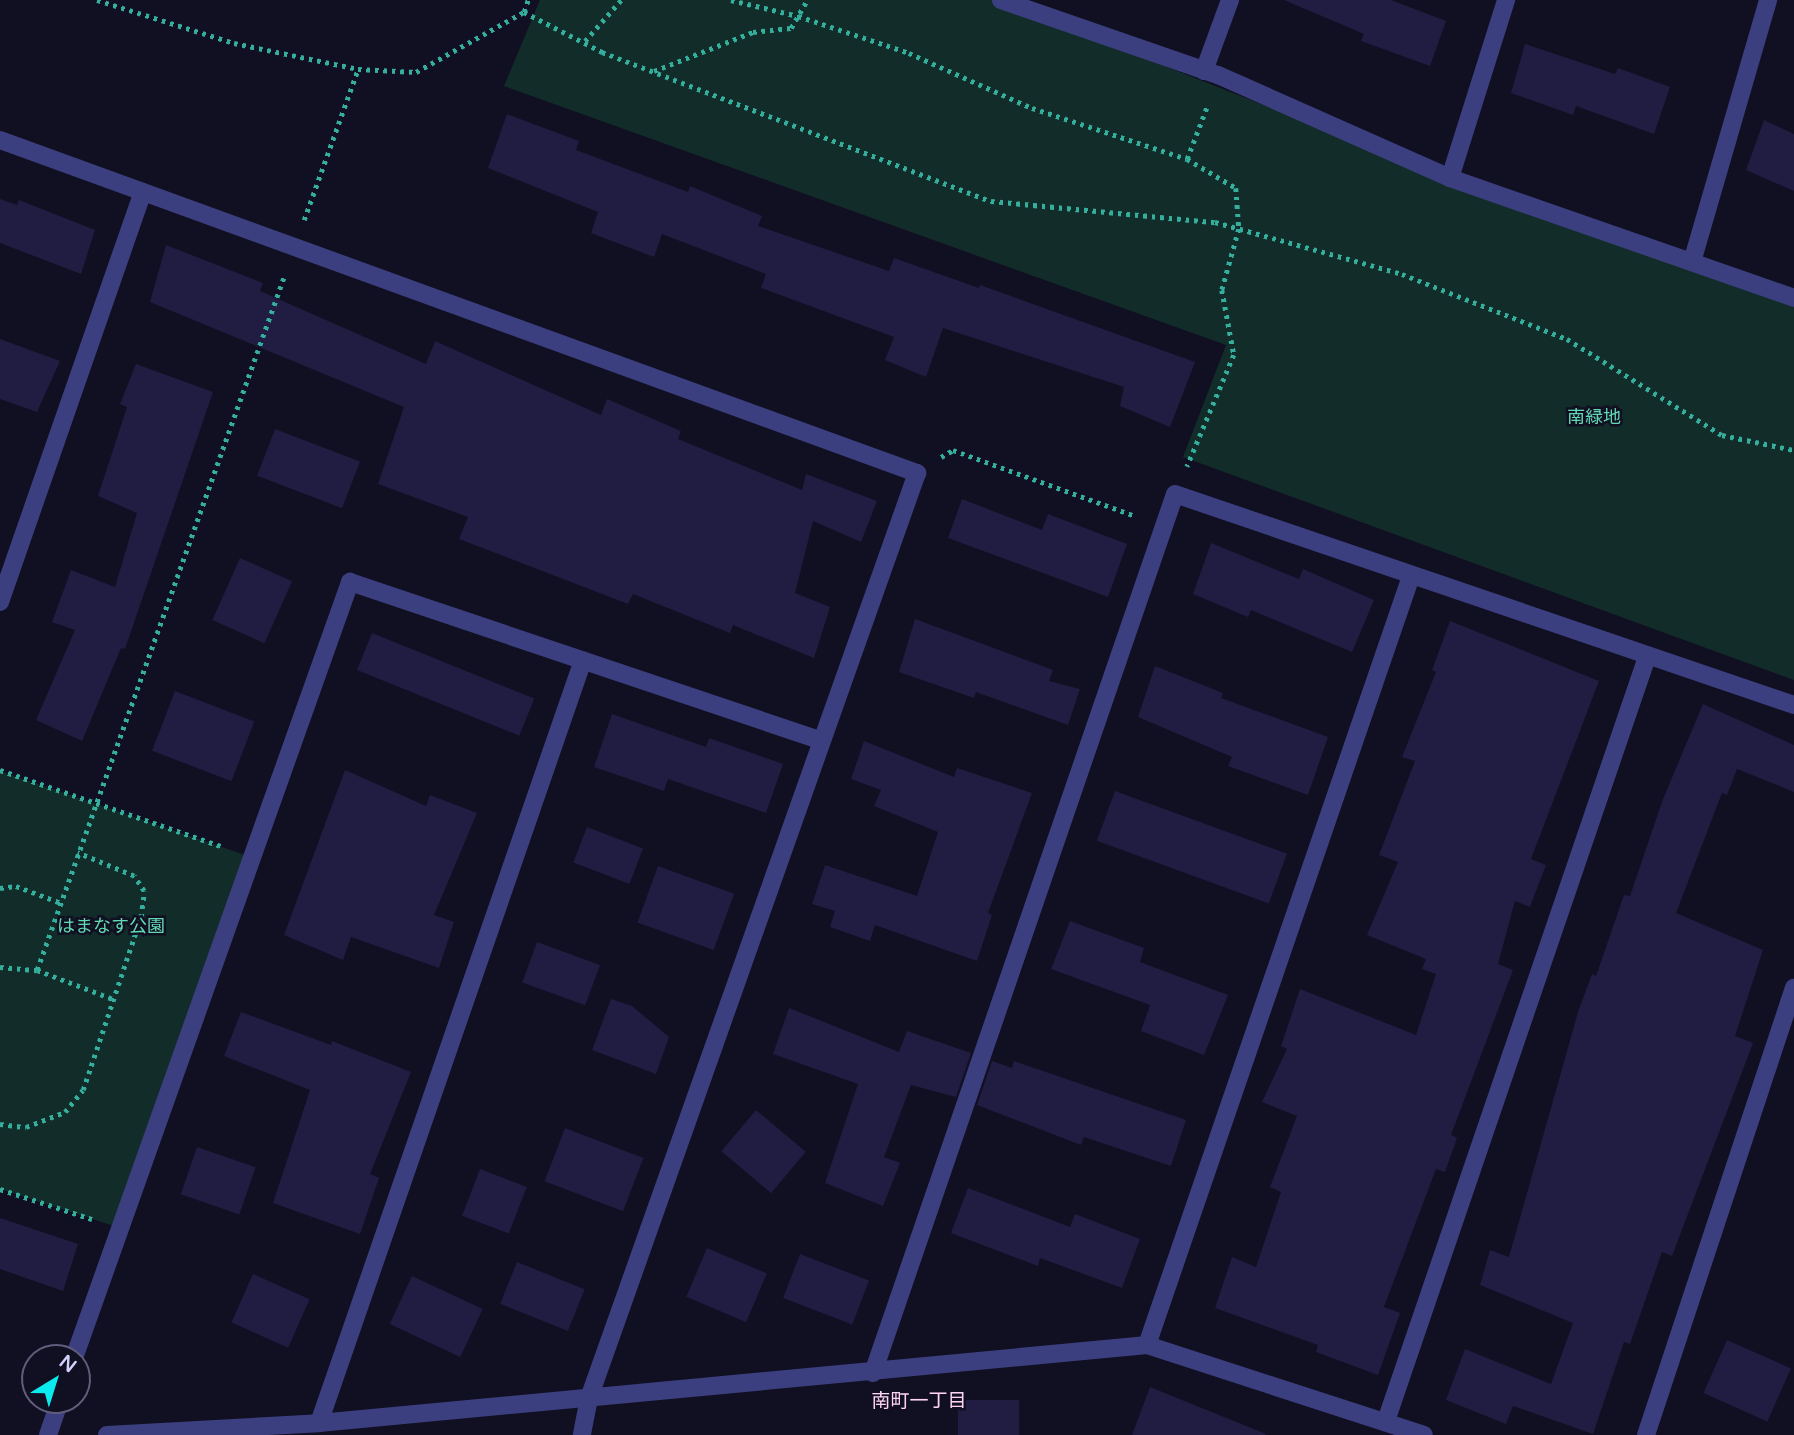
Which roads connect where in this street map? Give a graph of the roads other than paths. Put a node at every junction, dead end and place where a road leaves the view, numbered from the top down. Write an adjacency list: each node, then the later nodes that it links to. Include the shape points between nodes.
1 (1001, 0): 5 (street)
2 (1230, 0): 5 (street)
3 (1506, 0): 7 (street)
4 (1768, 0): 9 (street)
5 (1211, 73): 7 (street)
6 (0, 140): 8 (street)
7 (1450, 178): 9 (street)
8 (143, 192): 12 (street); 16 (street, via 916,472)
9 (1692, 262): 10 (street)
10 (1794, 298)
11 (1411, 576): 13 (street); 19 (street); 20 (street, via 1175,494)
12 (0, 602)
13 (1647, 657): 15 (street); 23 (street)
14 (583, 660): 16 (street); 18 (street, via 350,582); 24 (street)
15 (1794, 705)
16 (820, 740): 21 (street)
17 (1794, 988): 29 (street)
18 (79, 1344)
19 (1147, 1345): 20 (street); 23 (street)
20 (873, 1373): 21 (street)
21 (589, 1398): 24 (street); 27 (street)
22 (55, 1414): 25 (street)
23 (1386, 1421): 28 (street)
24 (319, 1423): 26 (street)
25 (48, 1435)
26 (107, 1435)
27 (582, 1435)
28 (1424, 1435)
29 (1646, 1435)

